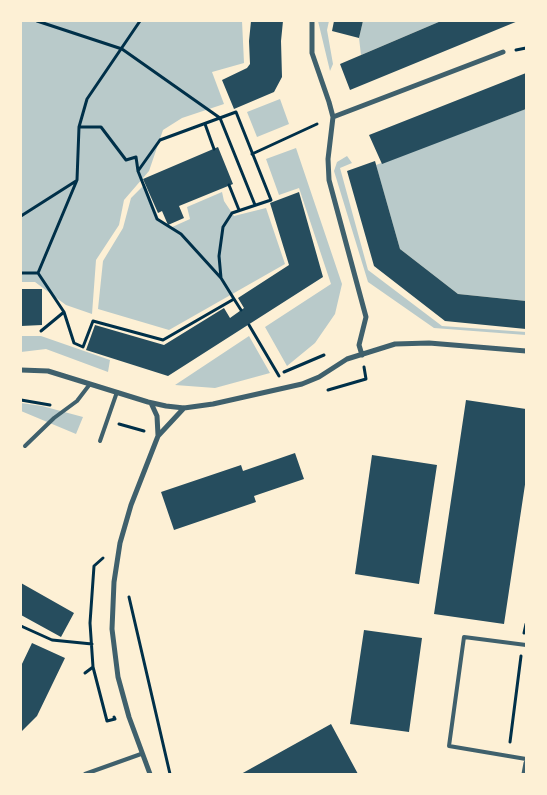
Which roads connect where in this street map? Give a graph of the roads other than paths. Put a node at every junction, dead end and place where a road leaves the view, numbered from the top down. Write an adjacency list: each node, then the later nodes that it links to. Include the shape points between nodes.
1 (312, 21): 3 (street, via 312,53)
2 (503, 52): 3 (street)
3 (332, 117): 5 (street, via 329,180 366,317 359,345)
4 (526, 351): 5 (street, via 412,342)
5 (362, 354): 10 (street, via 302,384)
6 (21, 370): 7 (street, via 48,372)
7 (90, 384): 8 (street); 13 (lane, via 77,401)
8 (117, 392): 9 (street); 12 (lane)
9 (151, 402): 10 (street); 11 (street, via 158,416)
10 (184, 408): 11 (street)
11 (158, 436): 15 (street, via 120,543 112,629 118,677)
12 (100, 441)
13 (25, 446)
14 (524, 644): 16 (lane, via 464,637 449,746)
15 (141, 754): 18 (lane); 19 (street)
16 (526, 759)
17 (526, 763): 20 (street)
18 (85, 774)
19 (150, 774)
20 (524, 774)

